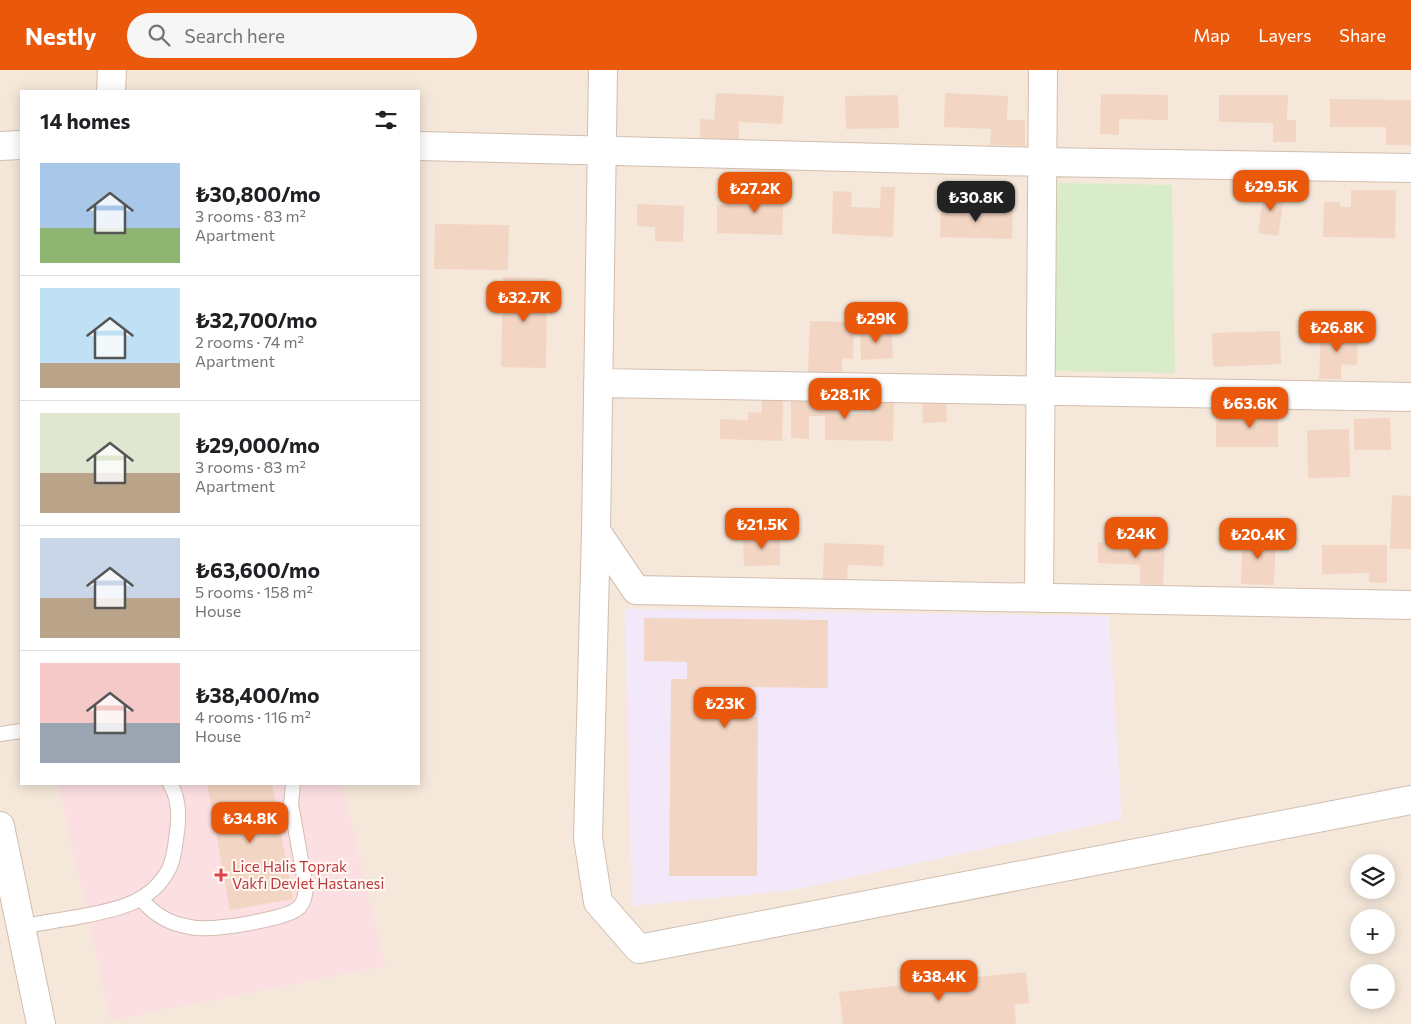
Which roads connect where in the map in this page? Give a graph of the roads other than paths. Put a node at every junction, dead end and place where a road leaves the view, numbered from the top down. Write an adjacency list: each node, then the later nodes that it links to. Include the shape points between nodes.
1 (112, 70): 4 (street)
2 (603, 70): 8 (street)
3 (1043, 70): 9 (street)
4 (111, 90)
5 (0, 146): 6 (street)
6 (20, 146)
7 (420, 146): 8 (street)
8 (601, 150): 9 (street); 11 (street)
9 (1042, 162): 10 (street); 12 (street)
10 (1411, 168)
11 (598, 383): 12 (street); 14 (street)
12 (1041, 390): 13 (street); 15 (street)
13 (1411, 397)
14 (596, 531): 15 (street, via 636,590); 21 (street, via 588,838 598,902 639,949)
15 (1039, 598): 16 (street)
16 (1411, 605)
17 (20, 731): 18 (lane)
18 (0, 734)
19 (171, 785): 23 (lane, via 178,811 174,852 161,880)
20 (293, 785): 23 (lane, via 291,804 306,888 297,909 283,915 223,927 196,928 167,921 150,911)
21 (1411, 800)
22 (0, 826): 24 (street)
23 (141, 899): 24 (lane, via 118,910)
24 (21, 927): 25 (street)
25 (41, 1024)

